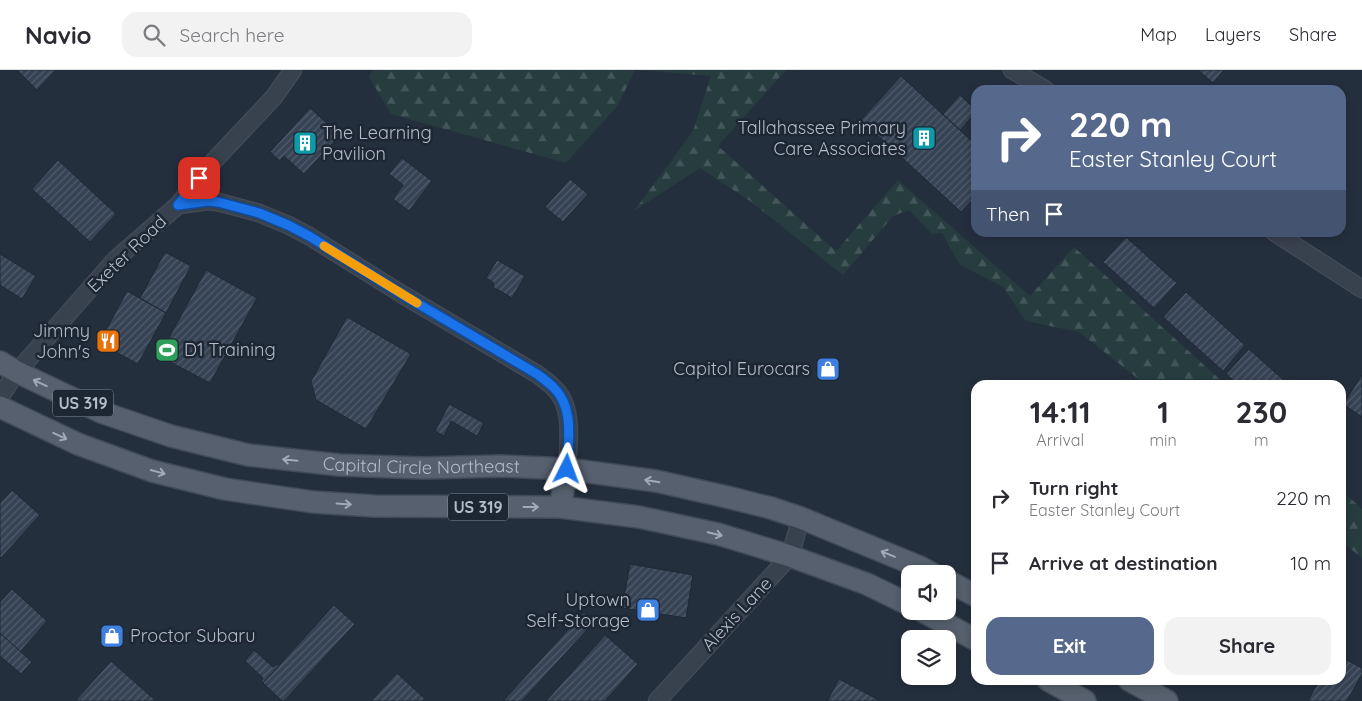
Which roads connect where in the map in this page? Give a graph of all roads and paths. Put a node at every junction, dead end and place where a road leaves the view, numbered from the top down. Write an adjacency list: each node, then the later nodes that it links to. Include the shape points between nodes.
1 (293, 70): 4 (street, via 274,98 210,165)
2 (1012, 70): 3 (street)
3 (1038, 85)
4 (178, 205): 7 (street, Exeter Road, via 115,260); 10 (street, Exeter Road, via 218,202 288,225 537,374 554,388 565,404 569,424)
5 (1282, 237): 6 (street)
6 (1362, 289)
7 (9, 367): 8 (street, Exeter Road); 10 (main road, Capital Circle Northeast / US 319, one-way to 7, via 339,465 248,455 171,436 101,412)
8 (0, 397)
9 (0, 407): 11 (main road, US 319, one-way to 11, via 86,447 152,471 225,489 313,502 374,506)
10 (567, 469): 11 (main road); 12 (main road, Capital Circle Northeast / US 319, one-way to 10, via 665,483)
11 (560, 508): 13 (main road, US 319, one-way to 13, via 648,519 718,534)
12 (801, 518): 13 (street, Alexis Lane); 14 (main road, Capital Circle Northeast / US 319, one-way to 12)
13 (790, 556): 17 (main road, US 319); 22 (street, Alexis Lane)
14 (915, 565)
15 (956, 585): 16 (main road)
16 (971, 593)
17 (901, 601)
18 (939, 620): 19 (main road)
19 (971, 637)
20 (1057, 685): 23 (main road)
21 (1138, 685): 24 (main road)
22 (657, 701)
23 (1085, 701)
24 (1167, 701)

